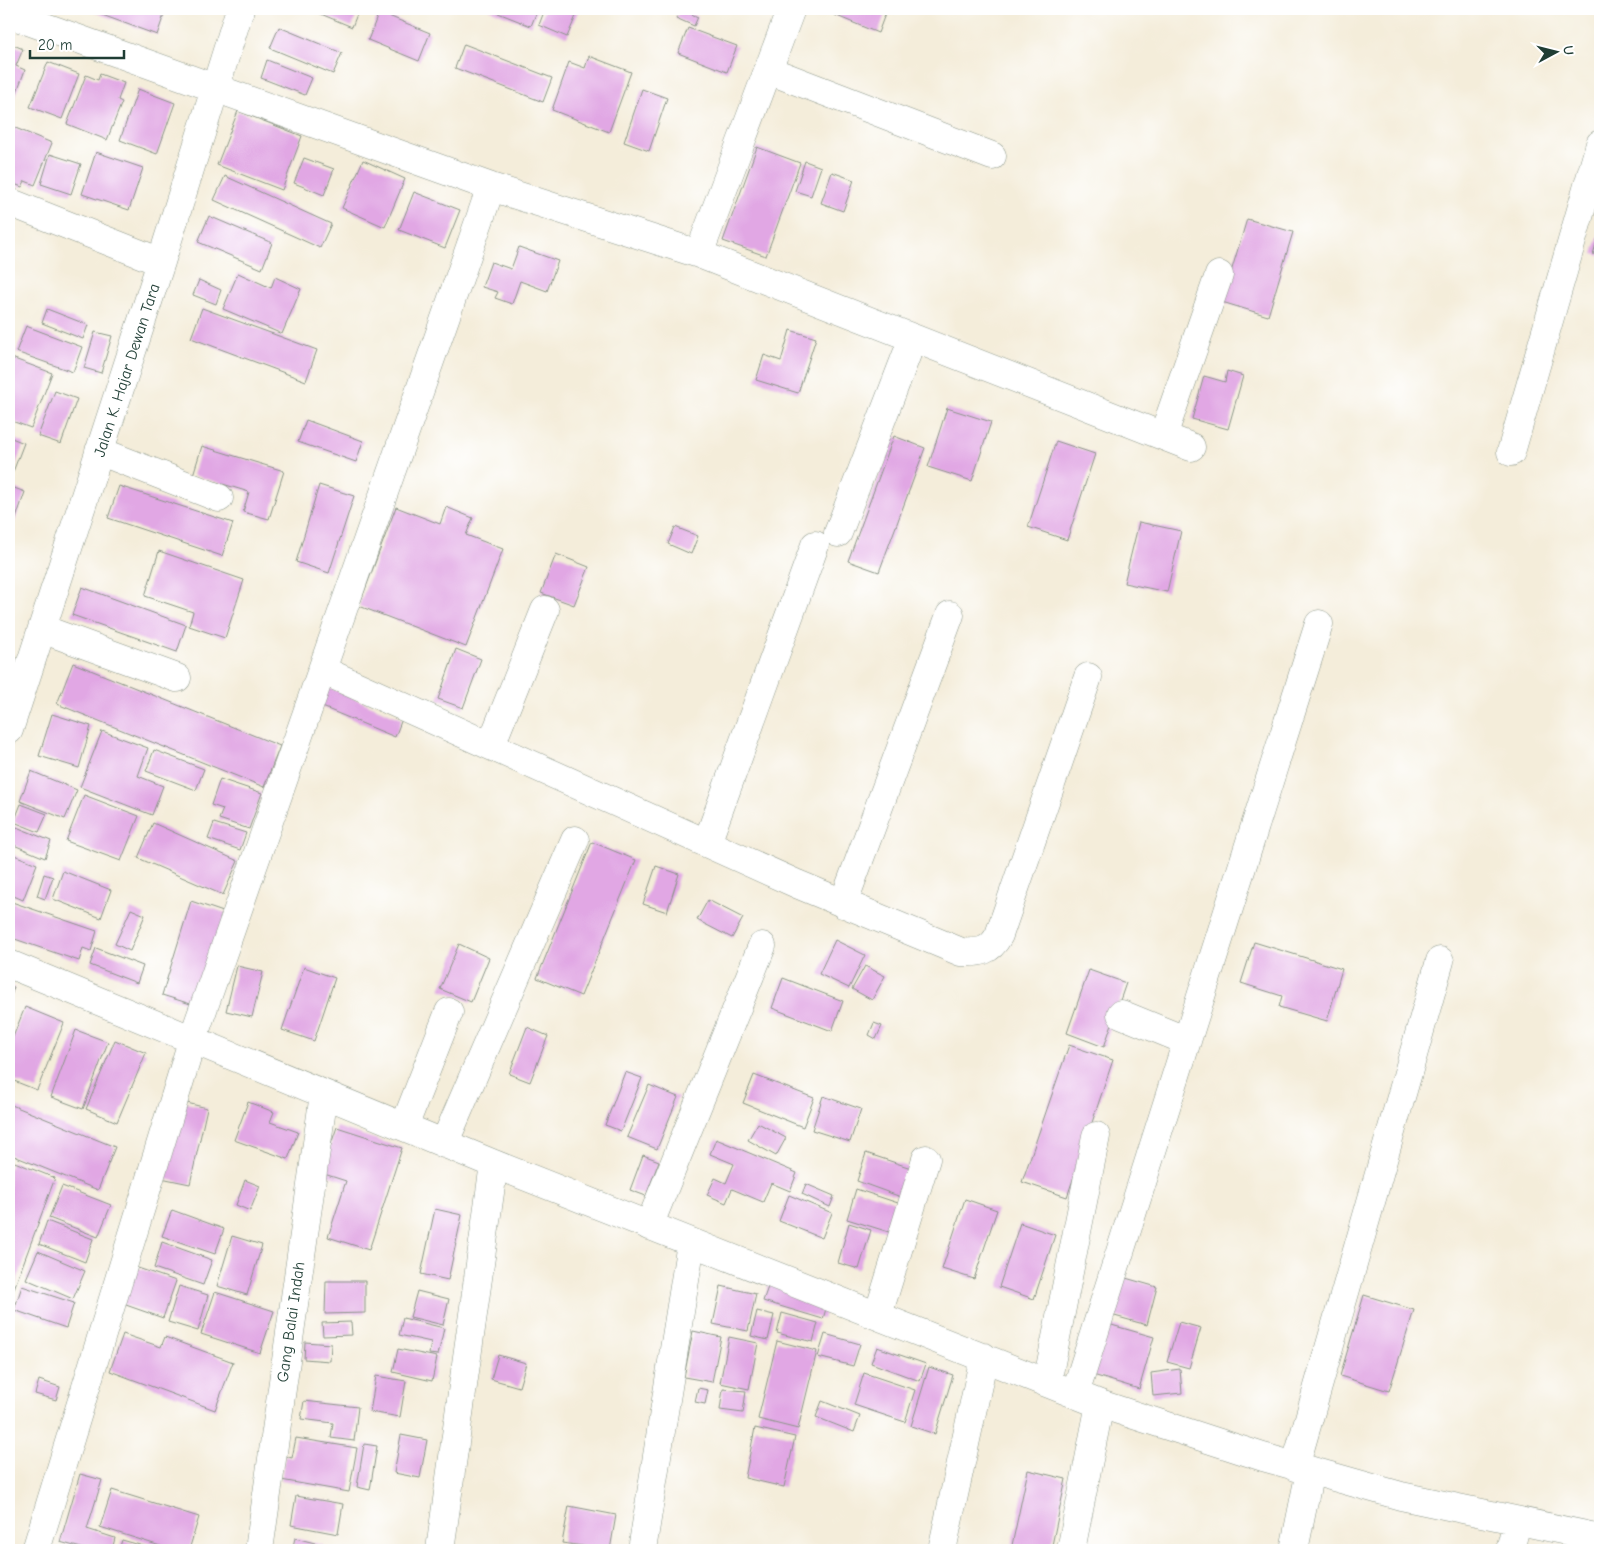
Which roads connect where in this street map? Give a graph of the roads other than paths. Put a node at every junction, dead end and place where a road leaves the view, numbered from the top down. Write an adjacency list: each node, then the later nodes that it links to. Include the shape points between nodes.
1 (240, 9): 5 (street, Jalan K. Hajar Dewan Tara)
2 (791, 9): 4 (street)
3 (9, 14): 5 (street)
4 (768, 70): 7 (street); 10 (street)
5 (215, 90): 8 (street); 11 (street, Jalan K. Hajar Dewan Tara)
6 (1600, 144): 17 (street)
7 (992, 156)
8 (491, 187): 10 (street); 23 (street)
9 (9, 202): 11 (street)
10 (699, 254): 13 (street)
11 (161, 262): 16 (street, Jalan K. Hajar Dewan Tara)
12 (1219, 275): 14 (street)
13 (913, 338): 14 (street); 29 (street, via 826,539)
14 (1163, 436): 15 (street)
15 (1191, 447)
16 (100, 451): 18 (street); 22 (street, Jalan K. Hajar Dewan Tara)
17 (1511, 452)
18 (218, 498)
19 (545, 610): 27 (street)
20 (950, 615): 30 (street)
21 (1319, 624): 37 (street)
22 (42, 629): 25 (street); 26 (street, Jalan K. Hajar Dewan Tara)
23 (322, 670): 27 (street); 36 (street)
24 (1088, 677): 30 (street, via 999,934 988,950 961,952)
25 (177, 678)
26 (9, 730)
27 (490, 745): 29 (street)
28 (575, 840): 41 (street)
29 (706, 843): 30 (street)
30 (844, 904)
31 (762, 946): 44 (street)
32 (1440, 961): 51 (street)
33 (9, 964): 36 (street)
34 (449, 1012): 39 (street)
35 (1121, 1014): 37 (street)
36 (192, 1038): 38 (street); 54 (street)
37 (1186, 1041): 49 (street)
38 (324, 1094): 39 (street); 55 (street, Gang Balai Indah)
39 (404, 1127): 41 (street)
40 (1096, 1136): 48 (street)
41 (444, 1144): 43 (street)
42 (926, 1159): 46 (street)
43 (494, 1164): 44 (street); 56 (street)
44 (649, 1226): 45 (street)
45 (691, 1243): 46 (street); 57 (street)
46 (878, 1315): 47 (street)
47 (984, 1357): 48 (street); 58 (street)
48 (1047, 1383): 49 (street)
49 (1075, 1394): 50 (street)
50 (1100, 1404): 51 (street); 59 (street)
51 (1302, 1469): 52 (street, via 1401,1496); 60 (street)
52 (1517, 1522): 53 (street); 61 (street)
53 (1600, 1538)
54 (36, 1550)
55 (259, 1550)
56 (440, 1550)
57 (642, 1550)
58 (942, 1550)
59 (1071, 1550)
60 (1294, 1550)
61 (1510, 1550)

